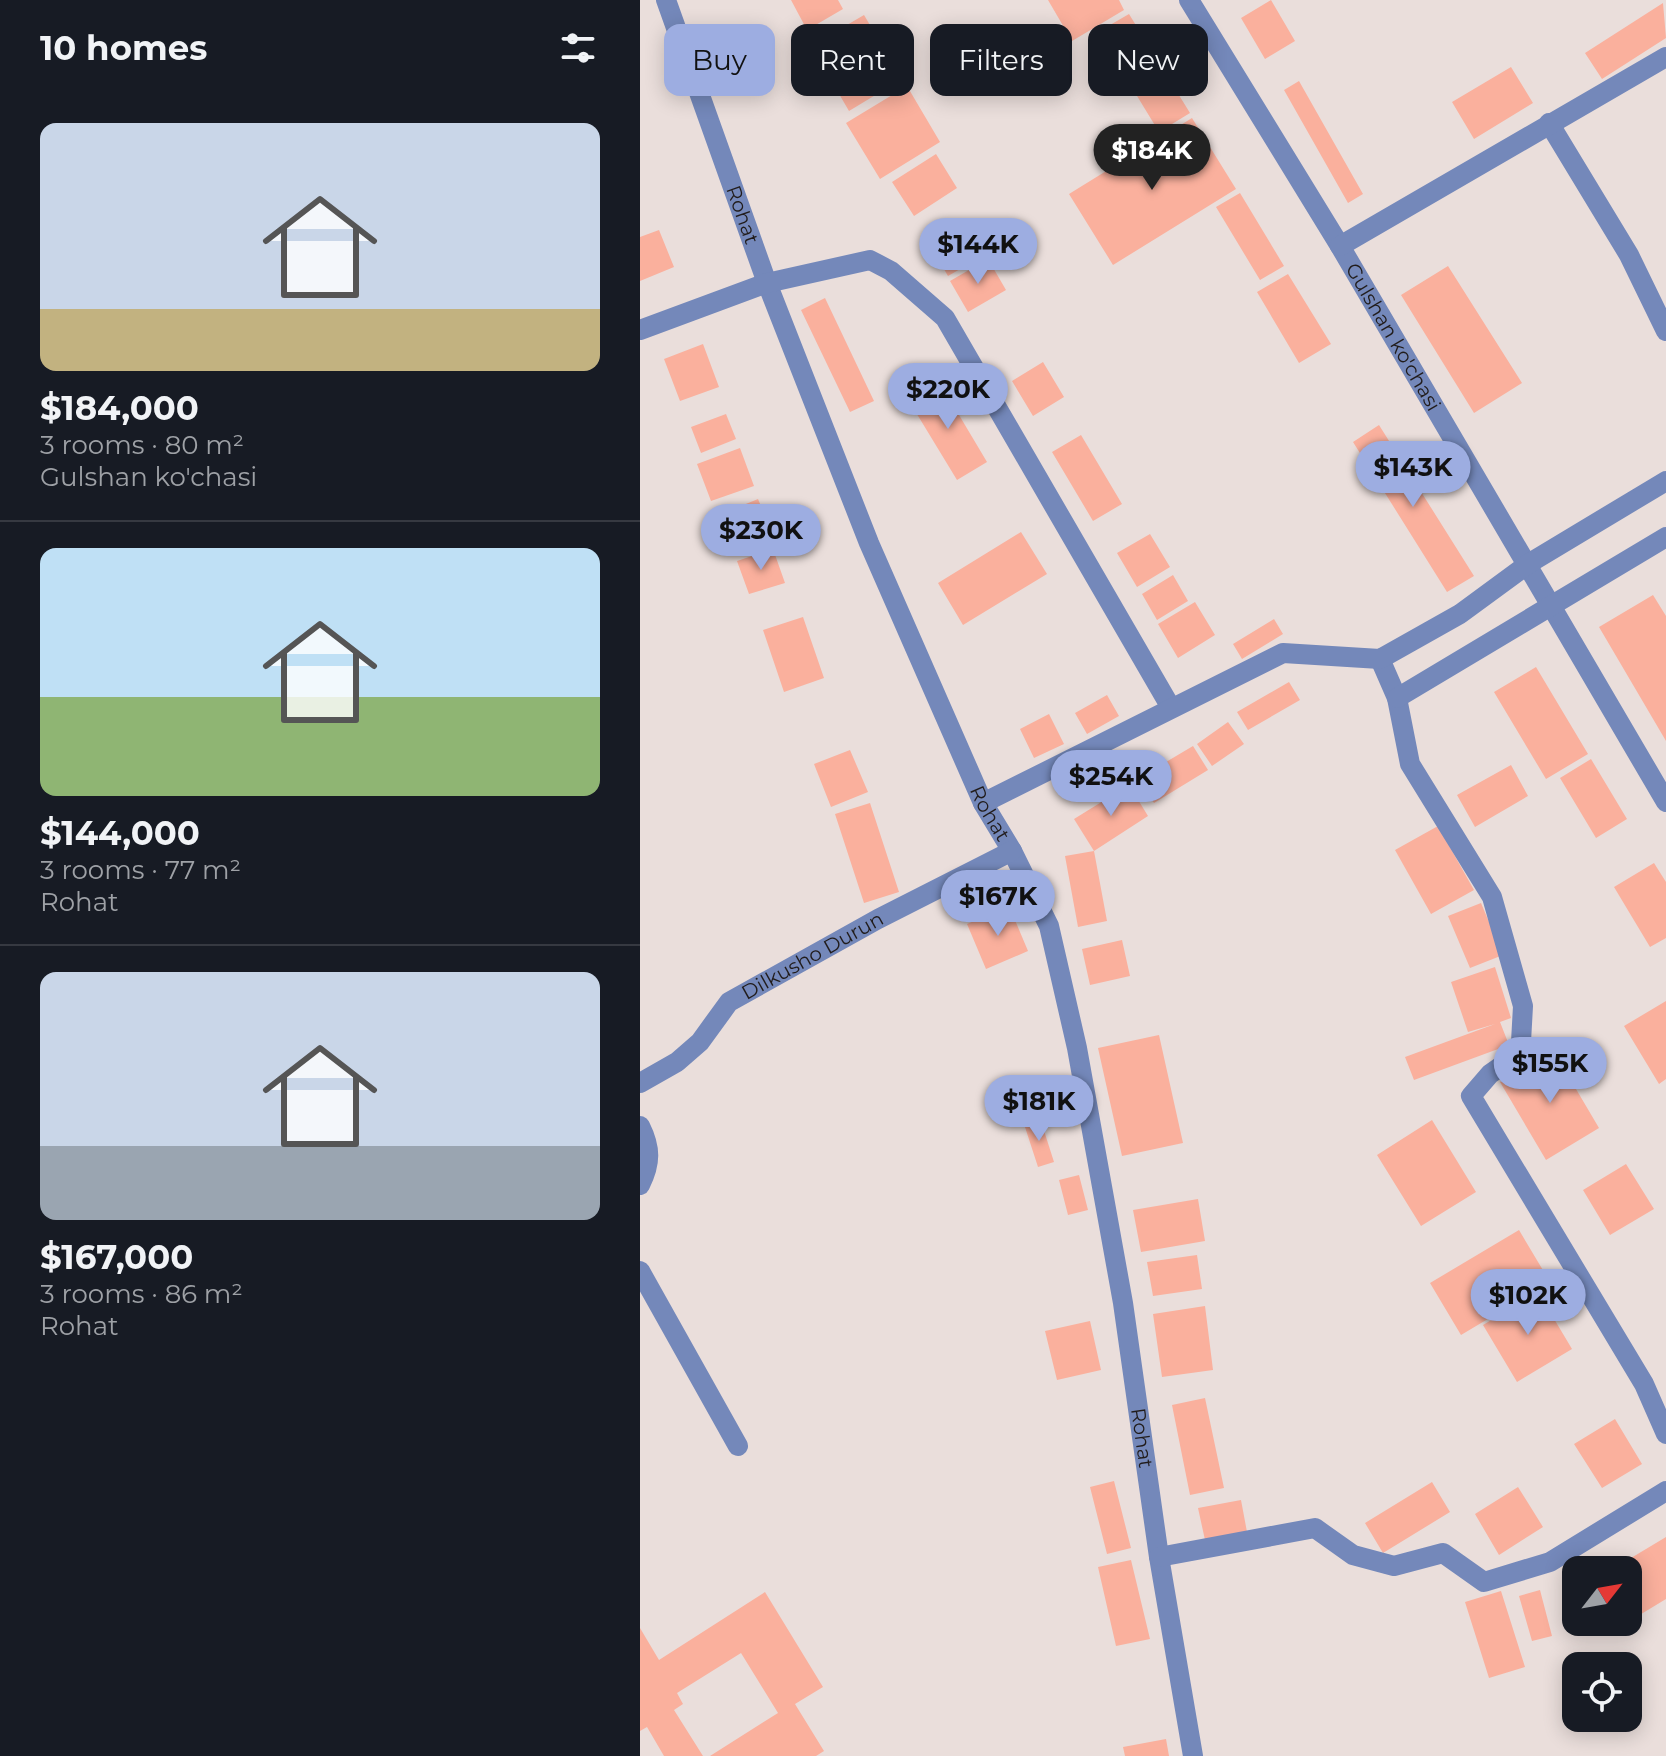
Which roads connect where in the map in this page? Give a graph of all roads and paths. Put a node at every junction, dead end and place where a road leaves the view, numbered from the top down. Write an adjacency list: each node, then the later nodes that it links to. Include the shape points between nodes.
1 (666, 0): 6 (street, Rohat)
2 (1189, 0): 5 (street, Gulshan ko'chasi)
3 (1666, 57): 4 (street)
4 (1549, 123): 5 (street); 8 (street, via 1629,255)
5 (1340, 246): 11 (street, Gulshan ko'chasi)
6 (767, 283): 7 (street); 15 (street, via 870,260 891,271 945,318); 17 (street, Rohat, via 869,543)
7 (640, 330)
8 (1666, 331)
9 (1666, 481): 11 (street)
10 (1666, 537): 12 (street)
11 (1528, 564): 12 (street, Gulshan ko'chasi); 13 (street, via 1460,614)
12 (1552, 605): 14 (street); 16 (street, Gulshan ko'chasi)
13 (1380, 659): 14 (street); 15 (street, via 1283,653)
14 (1397, 698): 23 (street, via 1410,764 1492,897 1523,1006 1521,1042 1510,1060 1471,1096 1644,1384)
15 (1170, 706): 17 (street)
16 (1666, 802)
17 (983, 803): 18 (street, Rohat)
18 (1012, 851): 19 (street, Dilkusho Durun, via 729,1002 700,1042); 26 (street, Rohat, via 1049,926 1077,1048 1123,1303)
19 (640, 1083)
20 (640, 1126): 21 (street, via 649,1145 648,1169)
21 (640, 1185)
22 (640, 1271): 24 (street)
23 (1666, 1434)
24 (738, 1446)
25 (1666, 1491): 26 (street, via 1550,1562 1484,1582 1443,1553 1394,1566 1353,1555 1315,1528)
26 (1159, 1557): 27 (street, Rohat)
27 (1193, 1756)

